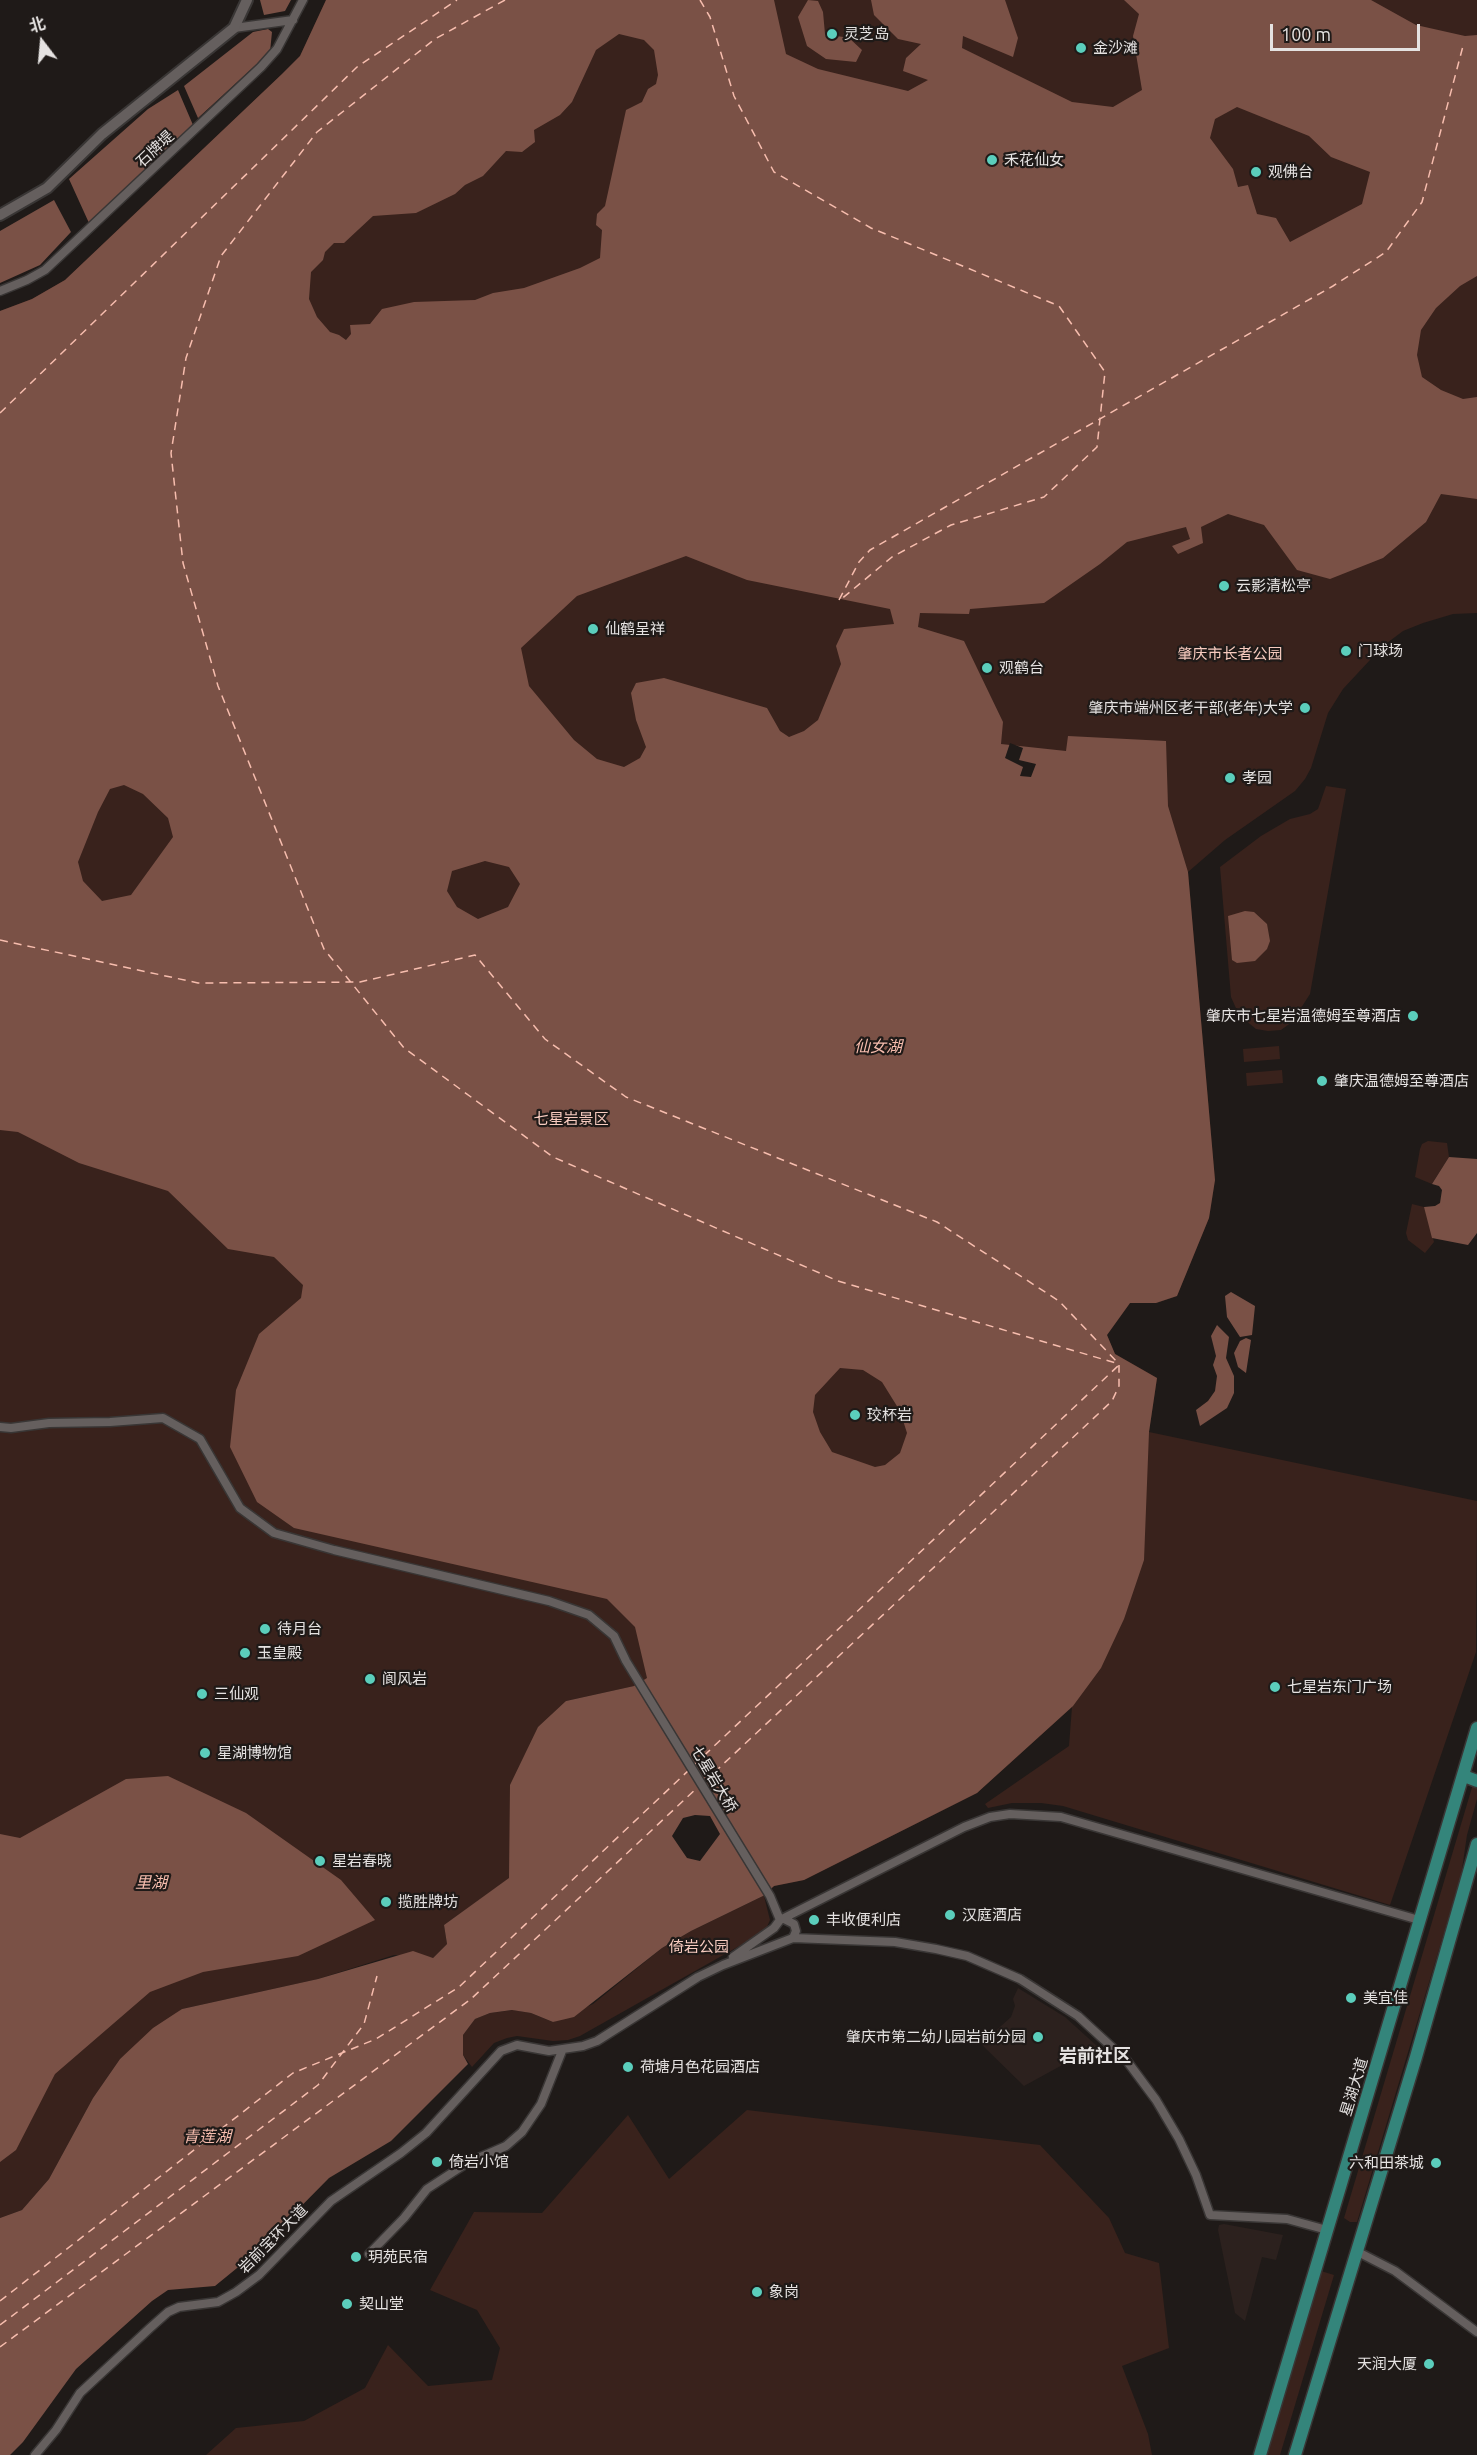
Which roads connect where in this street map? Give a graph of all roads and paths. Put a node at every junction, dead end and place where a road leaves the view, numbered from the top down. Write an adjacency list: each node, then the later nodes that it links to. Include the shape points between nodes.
1 (247, 0): 4 (street)
2 (303, 0): 3 (street, 石牌堤)
3 (293, 20): 4 (street); 6 (street, 石牌堤, via 277,49 261,67 69,249 45,270)
4 (234, 28): 5 (street, via 102,134 47,188)
5 (0, 215)
6 (0, 291)
7 (0, 1426): 12 (street, 七星岩大桥, via 163,1418 200,1438 240,1508 274,1533 549,1601 589,1615 614,1636)
8 (1477, 1728): 9 (main road, 星湖大道)
9 (1464, 1776): 10 (main road); 13 (main road, 星湖大道)
10 (1477, 1781)
11 (1477, 1844): 19 (main road)
12 (782, 1919): 13 (street, via 964,1827 990,1817 1036,1814 1091,1825); 14 (street); 15 (street, via 794,1924 796,1931)
13 (1419, 1920): 18 (main road, 星湖大道)
14 (774, 1928): 15 (street, via 777,1938); 16 (street)
15 (790, 1940): 16 (street); 18 (street, via 895,1942 936,1948 967,1956 1020,1979 1078,2016 1127,2061 1179,2139 1210,2215 1287,2219)
16 (723, 1965): 17 (street, via 597,2041)
17 (562, 2050): 20 (street, via 541,2104 522,2132 506,2146 467,2163 427,2189); 22 (street, 岩前宝环大道, via 517,2045 501,2051 426,2133 331,2201 244,2286 218,2302 168,2312 80,2393)
18 (1327, 2230): 23 (main road, 星湖大道)
19 (1356, 2251): 21 (street, via 1395,2271); 24 (main road)
20 (369, 2254)
21 (1477, 2332)
22 (35, 2455)
23 (1260, 2455)
24 (1295, 2455)

